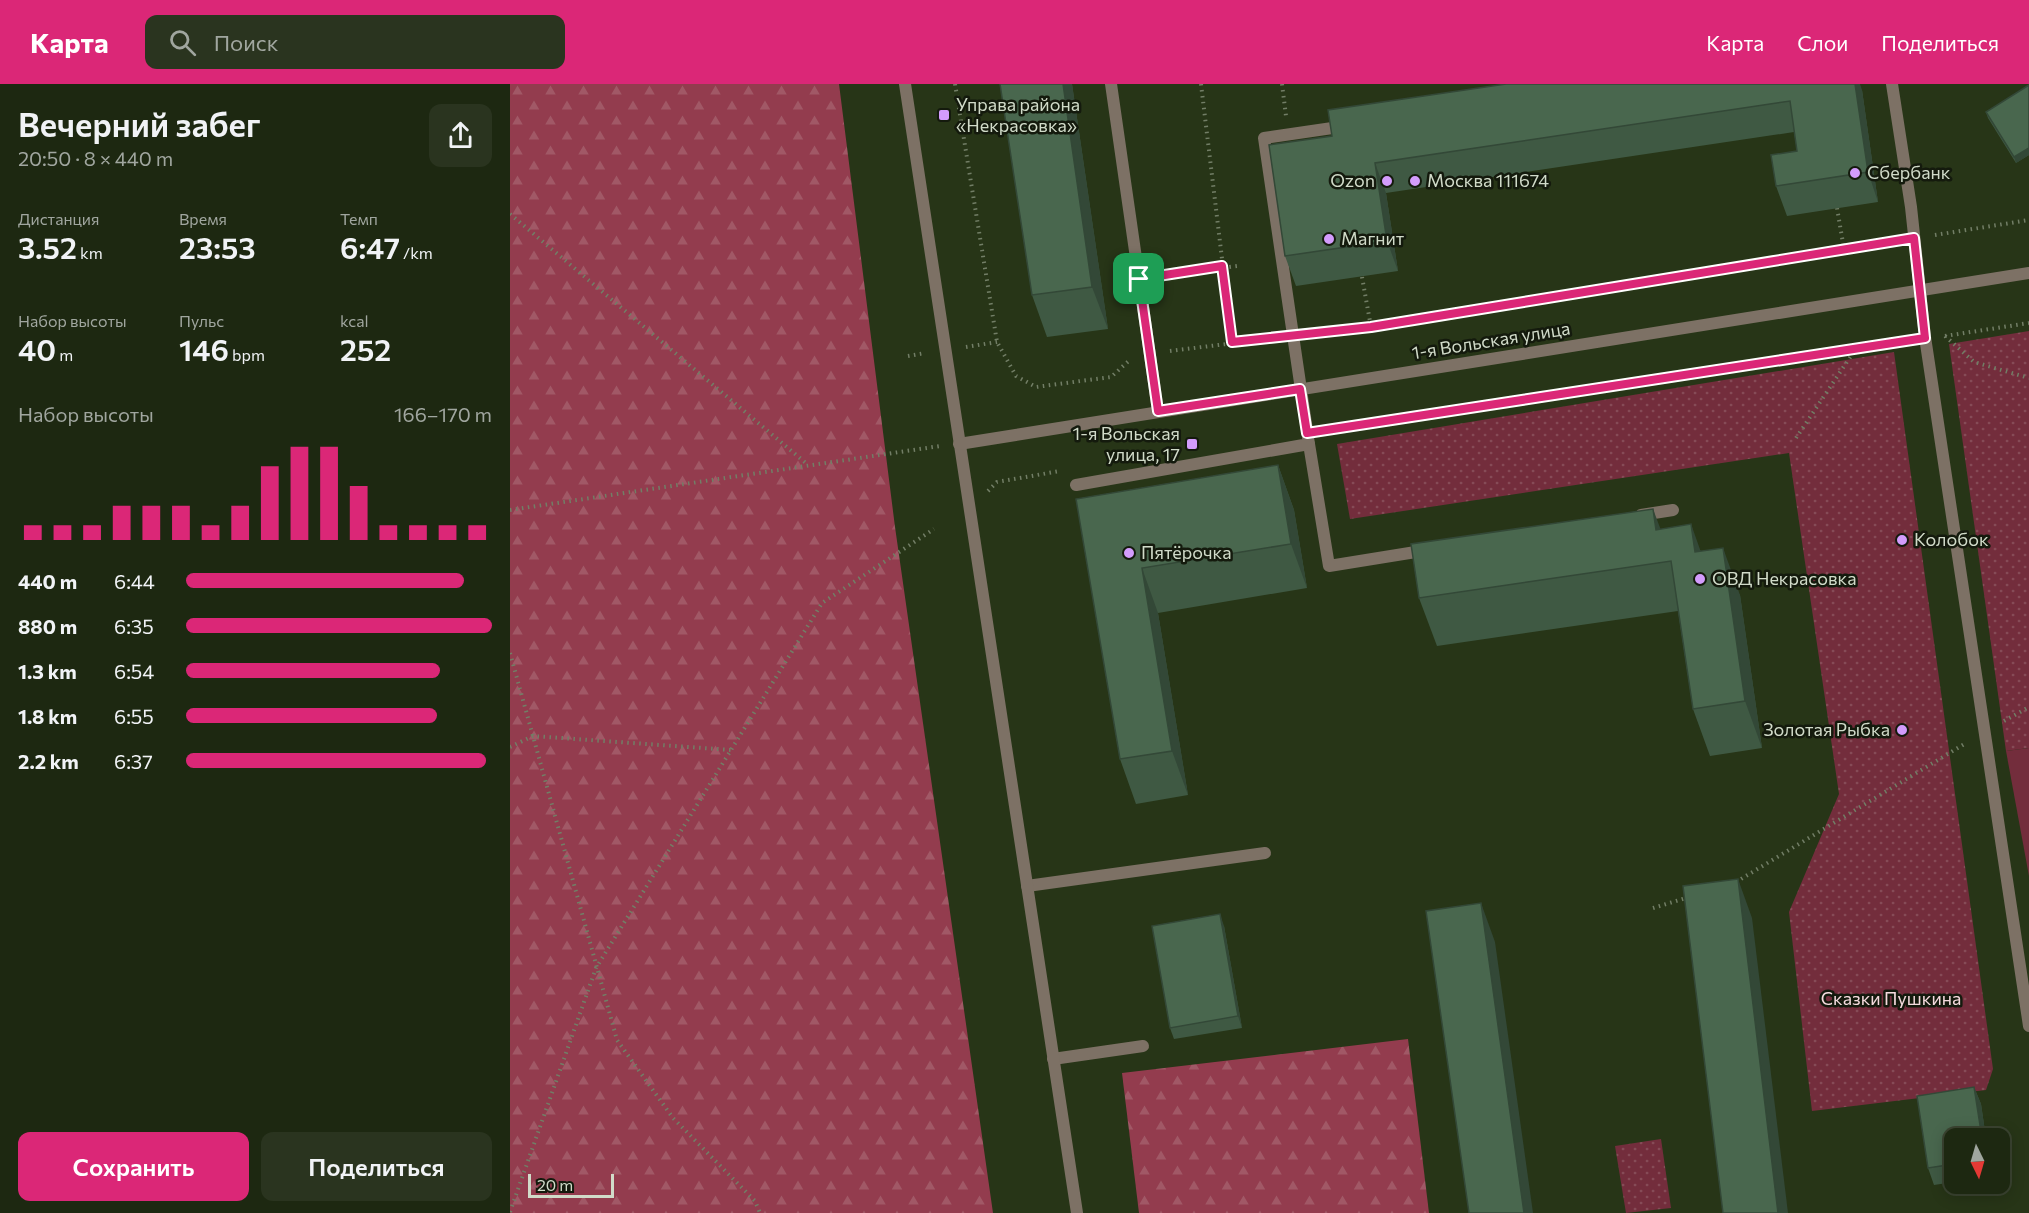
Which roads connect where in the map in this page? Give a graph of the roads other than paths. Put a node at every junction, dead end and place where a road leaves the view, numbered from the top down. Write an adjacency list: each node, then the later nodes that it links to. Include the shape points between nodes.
1 (905, 84): 10 (street)
2 (1111, 84): 8 (street)
3 (1892, 84): 6 (street)
4 (1360, 123): 7 (street, via 1264,138)
5 (2029, 273): 6 (street, 1-я Вольская улица)
6 (1920, 290): 7 (street, 1-я Вольская улица); 17 (street)
7 (1300, 389): 8 (street, 1-я Вольская улица); 9 (street)
8 (1158, 411): 10 (street, 1-я Вольская улица)
9 (1308, 438): 11 (street); 14 (street, via 1329,566)
10 (959, 444): 16 (street)
11 (1076, 485)
12 (1674, 510): 13 (street)
13 (1628, 518)
14 (1444, 547)
15 (1265, 853): 16 (street)
16 (1027, 886): 19 (street)
17 (2029, 1026)
18 (1143, 1046): 19 (street)
19 (1053, 1059): 20 (street)
20 (1077, 1213)

